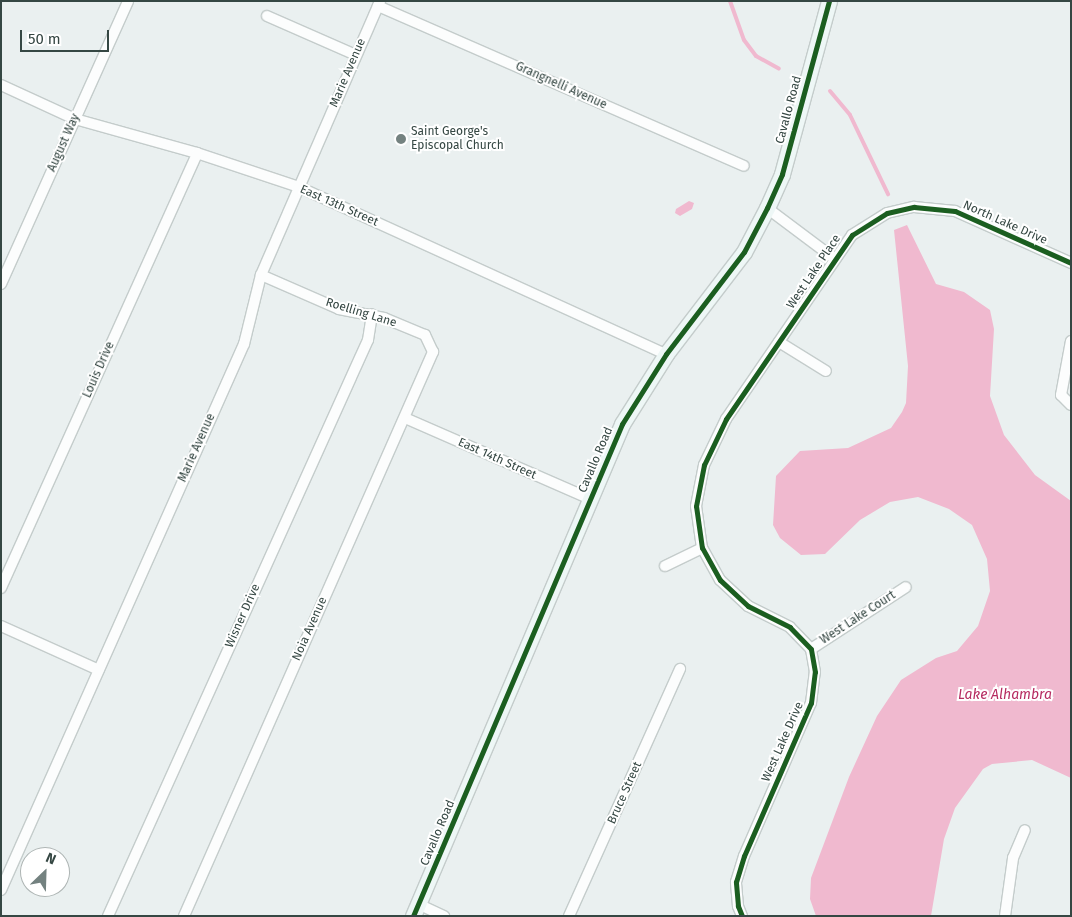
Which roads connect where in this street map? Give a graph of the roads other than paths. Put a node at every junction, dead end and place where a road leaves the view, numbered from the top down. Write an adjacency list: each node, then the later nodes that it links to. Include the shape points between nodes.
1 (128, 1): 7 (street, August Way)
2 (829, 1): 12 (street, Cavallo Road, via 782,174)
3 (379, 4): 5 (street, Marie Avenue); 9 (street, Grangnelli Avenue)
4 (267, 16): 5 (street)
5 (356, 55): 10 (street, Marie Avenue)
6 (1, 85): 7 (street, East 13th Street)
7 (75, 119): 8 (street, East 13th Street); 16 (street, August Way)
8 (197, 153): 10 (street, East 13th Street); 29 (street, Louis Drive)
9 (744, 166)
10 (299, 187): 15 (street, Marie Avenue); 21 (street, East 13th Street)
11 (930, 207): 13 (street, West Lake Place, via 887,213 870,221 852,235); 14 (street, North Lake Drive, via 954,211)
12 (767, 208): 13 (street); 21 (street, Cavallo Road, via 744,252)
13 (835, 259): 20 (street, West Lake Place)
14 (1071, 263)
15 (261, 275): 17 (street, Roelling Lane, via 339,309); 32 (street, Marie Avenue, via 244,344)
16 (1, 284)
17 (372, 314): 19 (street, Roelling Lane, via 425,335); 37 (street, Wisner Drive, via 368,340)
18 (1071, 341): 23 (street, via 1061,396)
19 (431, 342): 24 (street, Noia Avenue, via 433,352)
20 (779, 342): 22 (street); 26 (street, via 726,419 704,465 696,506)
21 (666, 354): 25 (street, Cavallo Road, via 622,424)
22 (826, 371)
23 (1071, 405)
24 (405, 418): 25 (street, East 14th Street); 38 (street, Noia Avenue)
25 (590, 499): 36 (street, Cavallo Road)
26 (702, 548): 27 (street); 31 (street, via 720,580 748,606 790,627)
27 (665, 566)
28 (906, 587): 31 (street, West Lake Court)
29 (1, 588)
30 (1, 626): 32 (street)
31 (811, 649): 41 (street, West Lake Drive, via 815,672 811,703 744,856 736,882)
32 (99, 670): 35 (street, Marie Avenue)
33 (680, 670): 40 (street, Bruce Street)
34 (1024, 830): 42 (street, via 1012,858)
35 (1, 890)
36 (415, 910): 39 (street)
37 (108, 916)
38 (184, 916)
39 (444, 916)
40 (569, 916)
41 (742, 916)
42 (1005, 916)

